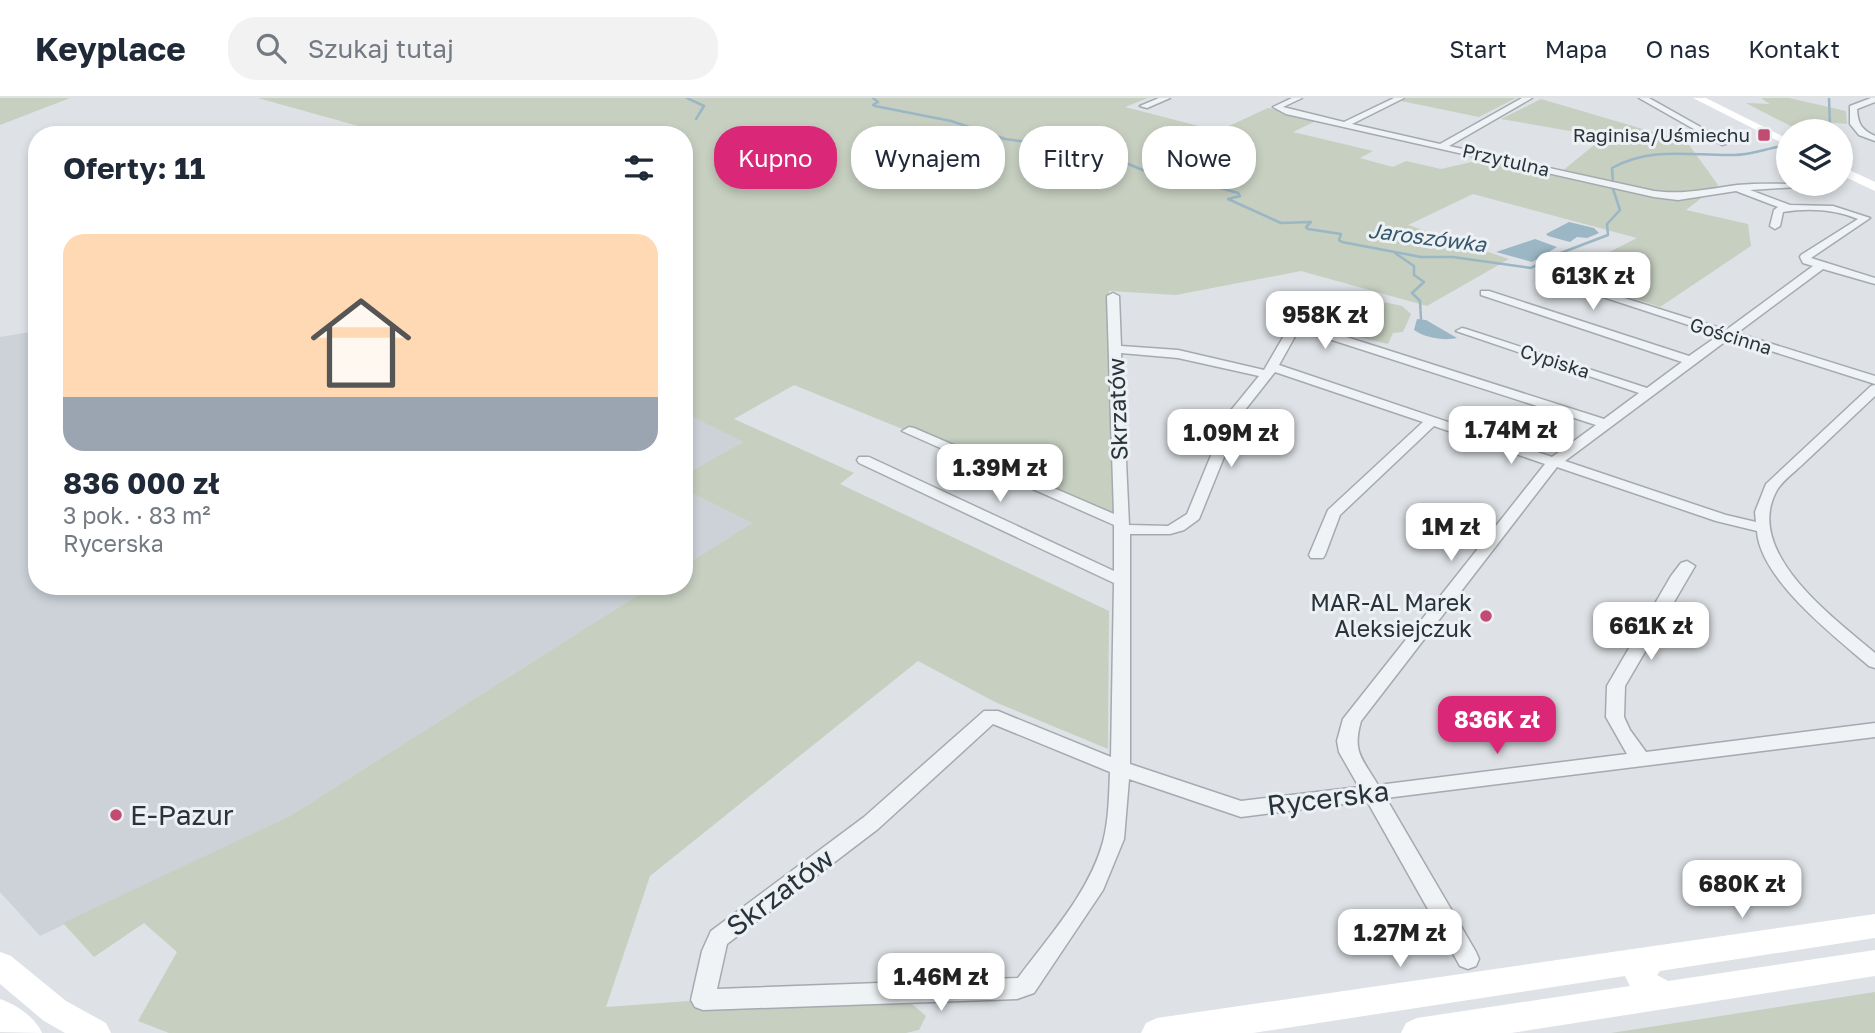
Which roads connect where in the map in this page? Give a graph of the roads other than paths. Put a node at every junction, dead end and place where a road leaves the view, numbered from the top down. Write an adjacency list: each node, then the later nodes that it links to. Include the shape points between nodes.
1 (1166, 98): 10 (street)
2 (1298, 98): 11 (street, Przytulna, via 1277,107)
3 (1399, 98): 11 (street)
4 (1528, 98): 16 (street)
5 (1643, 98): 15 (street)
6 (1698, 98): 13 (main road)
7 (1716, 98): 12 (main road)
8 (1850, 99): 9 (street)
9 (1872, 102): 14 (street, via 1853,108 1854,124)
10 (1144, 106)
11 (1345, 125): 16 (street, Przytulna)
12 (1776, 130)
13 (1776, 137)
14 (1875, 139)
15 (1726, 143)
16 (1442, 146): 22 (street, Przytulna, via 1661,195 1678,197)
17 (1853, 169): 19 (main road)
18 (1853, 176): 21 (main road)
19 (1875, 180)
20 (1776, 185): 22 (street, Przytulna)
21 (1875, 187)
22 (1737, 188): 23 (street)
23 (1788, 208): 24 (street, via 1779,210); 25 (street, via 1831,207 1865,218 1805,257)
24 (1775, 226)
25 (1820, 266): 27 (street); 31 (street)
26 (1546, 277): 31 (street, Gościnna)
27 (1875, 281)
28 (1485, 293): 33 (street)
29 (1113, 296): 32 (street, Skrzatów)
30 (1462, 331): 37 (street, Cypiska)
31 (1728, 335): 33 (street); 35 (street, Gościnna)
32 (1117, 349): 34 (street); 43 (street, Skrzatów)
33 (1691, 361): 37 (street)
34 (1269, 370): 38 (street); 39 (street, via 1295,327); 43 (street, via 1235,414 1194,516 1169,530)
35 (1875, 380)
36 (1875, 389): 44 (street, via 1771,487)
37 (1647, 392): 39 (street)
38 (1432, 421): 42 (street); 45 (street, via 1333,513)
39 (1606, 424): 42 (street)
40 (909, 431): 43 (street)
41 (864, 460): 47 (street)
42 (1554, 462): 44 (street); 52 (street, via 1352,719 1346,741)
43 (1122, 526): 47 (street, Skrzatów)
44 (1761, 528): 48 (street, via 1788,580)
45 (1317, 555)
46 (1688, 566): 50 (street, via 1616,686 1611,703 1623,737)
47 (1121, 580): 51 (street, Skrzatów)
48 (1875, 662)
49 (1875, 730): 50 (street, Rycerska)
50 (1642, 760): 52 (street, Rycerska)
51 (1120, 768): 51 (street, Skrzatów, via 990,716 872,823 719,938 703,1000 1026,986 1088,896 1111,851 1118,821); 52 (street, Rycerska, via 1241,809)
52 (1371, 792): 54 (street)
53 (1875, 926): 55 (main road)
54 (1468, 959)
55 (1651, 959): 58 (main road, via 1640,975 1643,982); 62 (main road)
56 (1875, 963): 58 (main road)
57 (0, 965): 61 (main road, via 55,1011)
58 (1667, 995): 63 (main road)
59 (0, 1013): 60 (main road)
60 (26, 1033)
61 (95, 1033)
62 (1157, 1033)
63 (1417, 1033)

